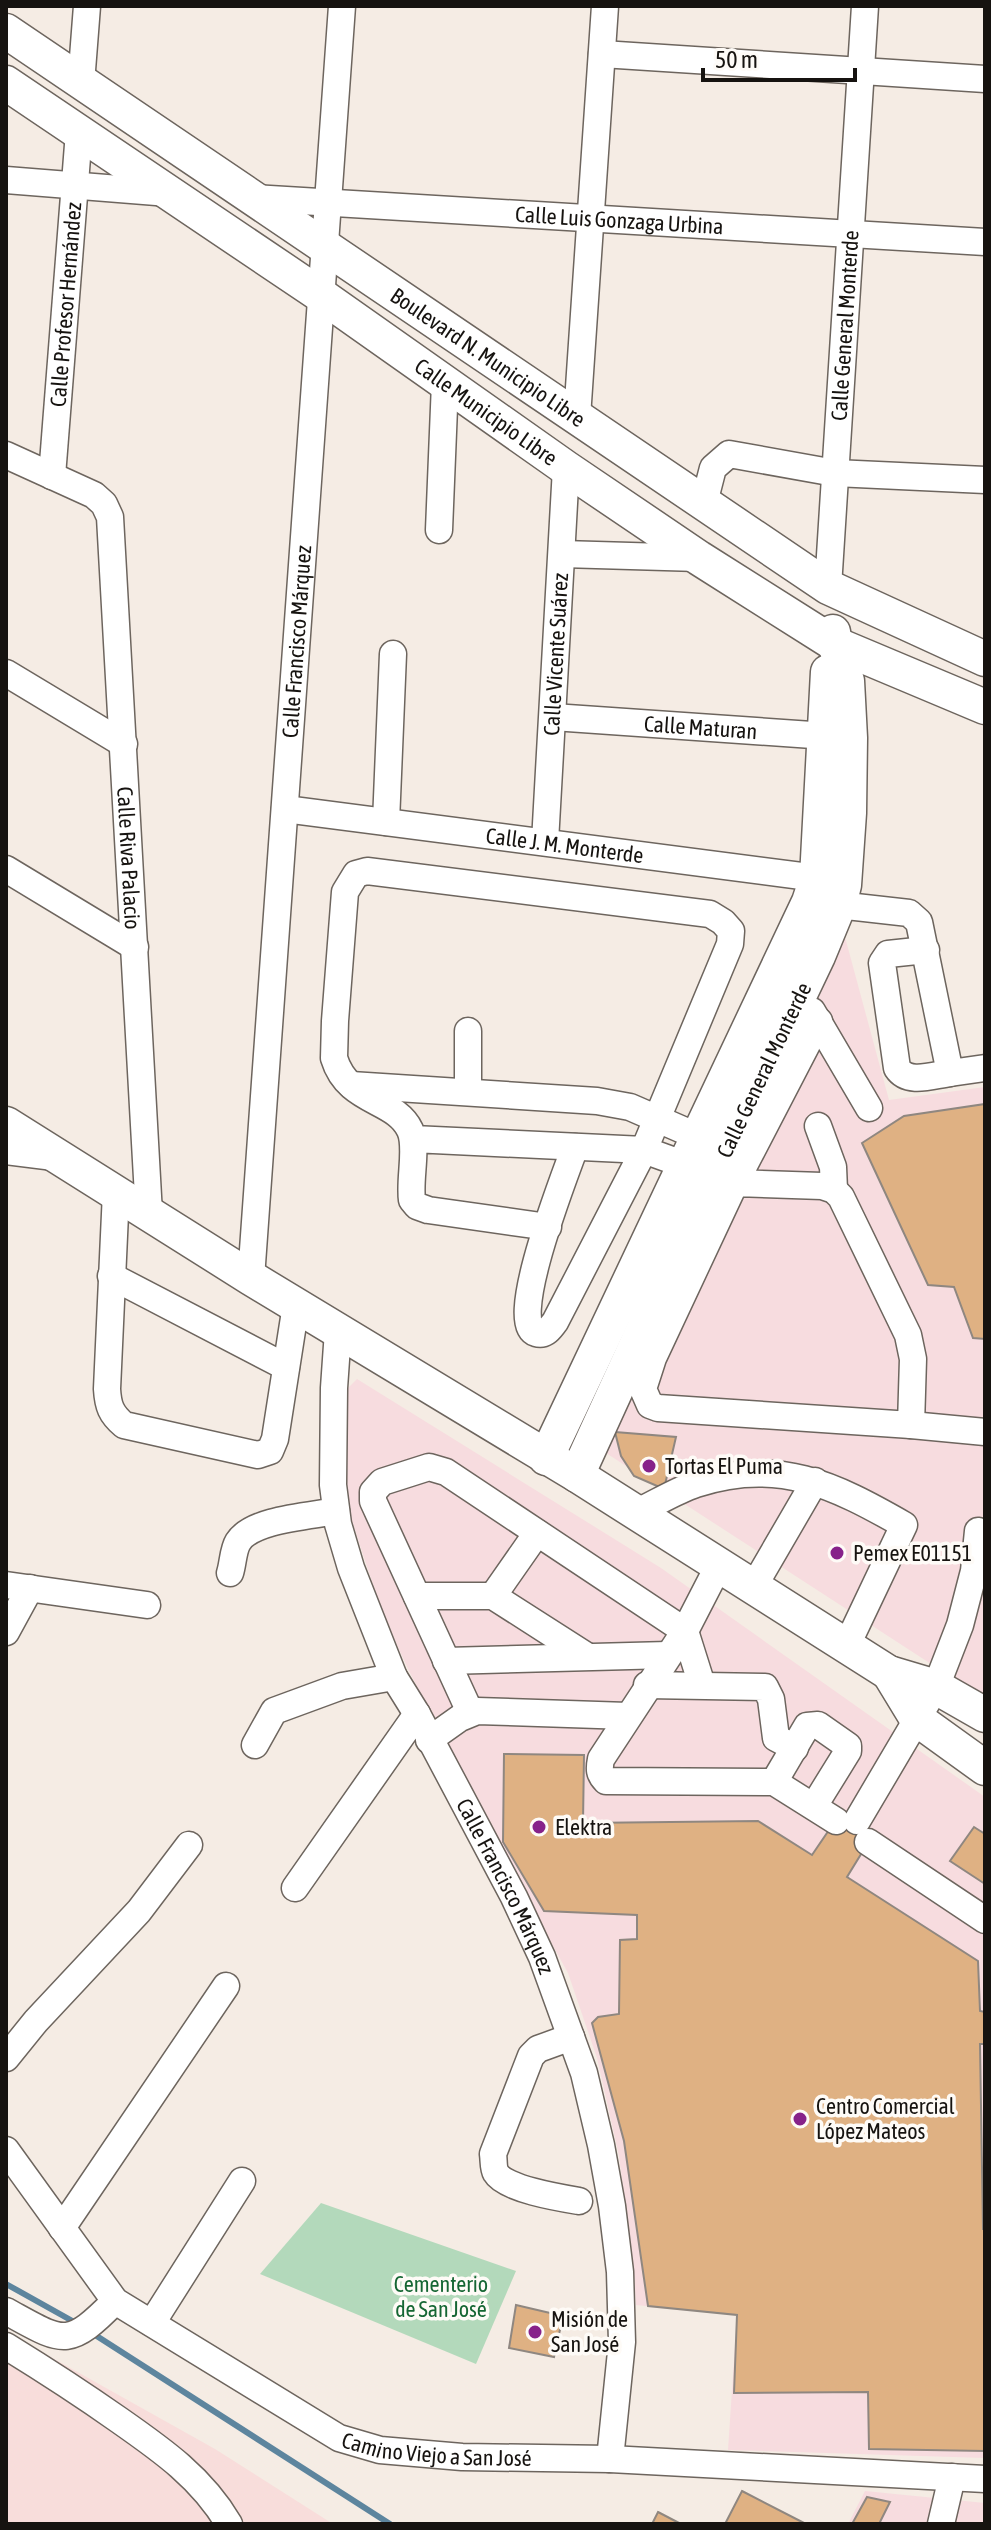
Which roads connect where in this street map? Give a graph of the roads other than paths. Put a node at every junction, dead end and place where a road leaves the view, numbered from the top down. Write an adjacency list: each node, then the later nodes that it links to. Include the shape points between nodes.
1 (87, 6): 10 (street)
2 (342, 6): 16 (street, Calle Francisco Márquez)
3 (605, 6): 6 (street)
4 (865, 6): 7 (street, Calle General Monterde)
5 (6, 31): 10 (main road, Boulevard N. Municipio Libre)
6 (602, 54): 7 (street); 17 (street)
7 (861, 71): 8 (street); 18 (street, Calle General Monterde)
8 (985, 79)
9 (6, 83): 11 (main road, Calle Municipio Libre)
10 (81, 83): 15 (main road, Boulevard N. Municipio Libre)
11 (79, 132): 13 (street, Calle Profesor Hernández); 14 (main road, Calle Municipio Libre)
12 (6, 180): 13 (street)
13 (75, 187): 14 (street); 27 (street, Calle Profesor Hernández)
14 (169, 193): 21 (main road, Calle Municipio Libre)
15 (252, 198): 16 (street, Calle Luis Gonzaga Urbina); 20 (main road, Boulevard N. Municipio Libre)
16 (327, 202): 17 (street, Calle Luis Gonzaga Urbina); 20 (street, Calle Francisco Márquez)
17 (590, 218): 18 (street, Calle Luis Gonzaga Urbina); 23 (street)
18 (849, 234): 19 (street, Calle Luis Gonzaga Urbina); 26 (street, Calle General Monterde)
19 (985, 242)
20 (325, 246): 21 (street, Calle Francisco Márquez); 23 (main road, Boulevard N. Municipio Libre)
21 (322, 296): 22 (main road, Calle Municipio Libre); 42 (street, Calle Francisco Márquez)
22 (445, 383): 25 (main road, Calle Municipio Libre); 30 (street)
23 (577, 417): 29 (main road, Boulevard N. Municipio Libre)
24 (6, 455): 27 (street)
25 (566, 468): 31 (street, Calle Vicente Suárez); 32 (main road, Calle Municipio Libre)
26 (835, 473): 28 (street); 29 (street, via 729,454 713,468); 33 (street, Calle General Monterde)
27 (52, 476): 41 (street, Calle Riva Palacio, via 94,495 112,525)
28 (985, 480)
29 (704, 503): 33 (main road, Boulevard N. Municipio Libre)
30 (439, 530)
31 (562, 554): 32 (street); 39 (street, Calle Vicente Suárez)
32 (699, 558): 34 (main road, Calle Municipio Libre)
33 (828, 587): 34 (main road, Calle General Monterde); 36 (main road, Boulevard N. Municipio Libre)
34 (835, 644): 38 (main road, Calle Municipio Libre); 40 (main road, Calle General Monterde, via 828,673)
35 (393, 654): 43 (street)
36 (985, 659)
37 (6, 673): 41 (street)
38 (985, 707)
39 (553, 717): 40 (street, Calle Maturan); 44 (street, Calle Vicente Suárez)
40 (837, 737): 46 (main road, Calle General Monterde)
41 (124, 744): 47 (street, Calle Riva Palacio)
42 (285, 809): 43 (street, Calle J. M. Monterde); 70 (street, Calle Francisco Márquez)
43 (386, 822): 44 (street, Calle J. M. Monterde)
44 (545, 842): 46 (street, Calle J. M. Monterde)
45 (6, 869): 47 (street)
46 (827, 892): 48 (street, Calle J. M. Monterde, via 909,913 919,922); 49 (main road, Calle General Monterde); 64 (main road, Calle General Monterde)
47 (135, 947): 67 (street, Calle Riva Palacio)
48 (926, 950): 52 (street); 52 (street, via 888,954 882,963 897,1068 909,1079)
49 (810, 1008): 55 (street); 64 (main road, Calle General Monterde)
50 (468, 1031): 54 (street)
51 (985, 1068): 52 (street)
52 (950, 1073)
53 (347, 1085): 54 (street); 56 (street, via 338,1071 334,1044 343,911 349,882 367,871 710,914 723,922 731,931 730,944); 59 (street, via 402,1119)
54 (468, 1091): 56 (street, via 597,1101)
55 (869, 1108)
56 (658, 1118): 61 (street); 64 (street)
57 (6, 1124): 63 (main road)
58 (818, 1126): 65 (street, via 833,1167)
59 (413, 1139): 60 (street); 68 (street, via 410,1188 417,1206)
60 (575, 1147): 61 (street); 68 (street)
61 (644, 1150): 64 (street); 68 (street, via 555,1322 540,1334 527,1324 526,1304)
62 (6, 1151): 63 (street)
63 (59, 1157): 66 (main road)
64 (718, 1162): 65 (street); 74 (street, via 643,1389 650,1405); 76 (main road, Calle General Monterde); 77 (main road, Calle General Monterde)
65 (834, 1190): 74 (street, via 908,1335 913,1359)
66 (116, 1192): 67 (main road); 69 (street)
67 (149, 1214): 70 (main road)
68 (548, 1227)
69 (111, 1276): 73 (street); 73 (street, via 108,1405 124,1425 258,1455 270,1451)
70 (251, 1278): 71 (main road)
71 (296, 1305): 72 (main road); 73 (street)
72 (338, 1331): 76 (main road); 79 (street, Calle Francisco Márquez)
73 (286, 1367)
74 (911, 1425): 75 (street)
75 (985, 1432)
76 (546, 1458): 77 (main road)
77 (577, 1475): 80 (main road)
78 (815, 1481): 80 (street, via 769,1472 736,1474 694,1485); 86 (street); 92 (street, via 904,1525)
79 (336, 1511): 84 (street, via 248,1531 237,1543); 97 (street, Calle Francisco Márquez, via 351,1568)
80 (635, 1513): 83 (main road)
81 (978, 1531): 100 (street, via 960,1625)
82 (537, 1533): 87 (street, via 437,1468 382,1482 373,1501); 88 (street); 90 (street)
83 (719, 1565): 86 (main road); 90 (street)
84 (230, 1573)
85 (18, 1586): 89 (street); 91 (street)
86 (754, 1586): 92 (main road)
87 (417, 1596): 88 (street); 95 (street)
88 (493, 1596): 93 (street)
89 (147, 1605)
90 (685, 1631): 94 (street); 99 (street)
91 (6, 1632)
92 (847, 1645): 96 (main road)
93 (585, 1655): 94 (street); 95 (street)
94 (668, 1655): 98 (street)
95 (446, 1661): 101 (street)
96 (889, 1673): 100 (main road); 105 (main road)
97 (394, 1677): 102 (street, Calle Francisco Márquez); 107 (street, via 342,1686 274,1711)
98 (647, 1685): 99 (street); 104 (street)
99 (702, 1685): 108 (street, via 765,1687 776,1738)
100 (936, 1687): 103 (main road); 105 (street)
101 (470, 1712): 104 (street); 106 (street)
102 (417, 1714): 106 (street, Calle Francisco Márquez); 113 (street)
103 (985, 1715)
104 (628, 1716): 110 (street, via 601,1759 606,1781)
105 (917, 1719): 109 (main road); 111 (street)
106 (429, 1740): 116 (street, Calle Francisco Márquez, via 514,1897)
107 (255, 1745)
108 (795, 1748): 110 (street); 111 (street, via 812,1724 848,1746)
109 (985, 1768)
110 (774, 1782): 111 (street)
111 (844, 1823): 114 (street)
112 (189, 1845): 117 (street, via 139,1911)
113 (295, 1888)
114 (985, 1920)
115 (226, 1986): 121 (street)
116 (571, 2037): 120 (street, via 531,2056 493,2154 502,2180); 126 (street, Calle Francisco Márquez, via 601,2145 620,2272 622,2342)
117 (6, 2058)
118 (6, 2150): 121 (street, Camino Viejo a San José)
119 (242, 2181): 124 (street)
120 (579, 2201)
121 (62, 2228): 122 (street, Camino Viejo a San José)
122 (110, 2306): 123 (street, via 81,2333 54,2336); 124 (street, Camino Viejo a San José)
123 (6, 2311)
124 (152, 2323): 126 (street, Camino Viejo a San José, via 339,2438 380,2450 462,2457)
125 (6, 2346): 129 (street, via 176,2460 217,2503)
126 (610, 2459): 127 (street, Camino Viejo a San José)
127 (952, 2477): 128 (street, Camino Viejo a San José); 130 (street)
128 (985, 2479)
129 (229, 2524)
130 (941, 2524)

